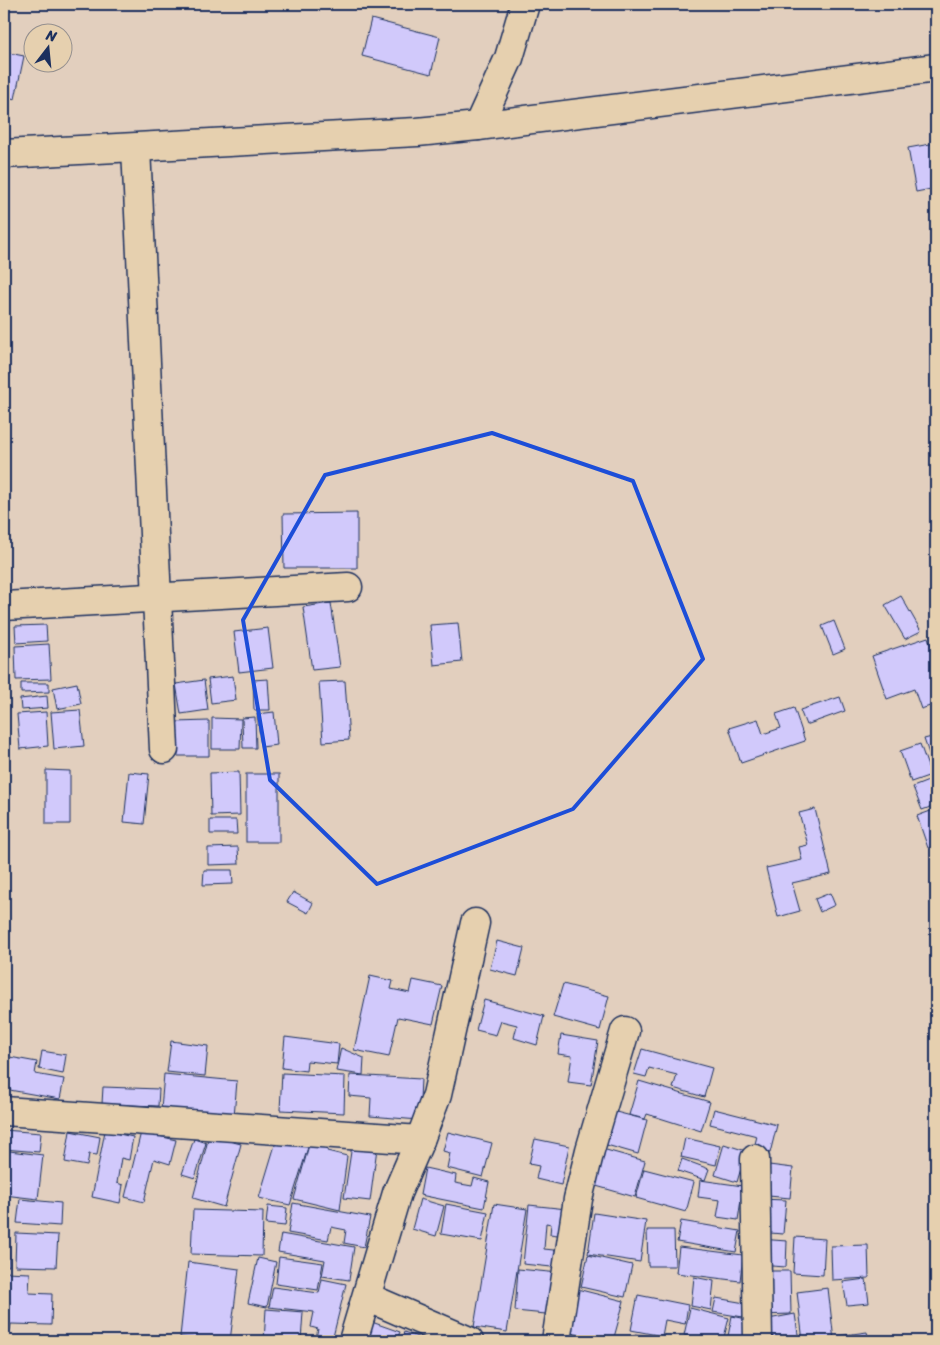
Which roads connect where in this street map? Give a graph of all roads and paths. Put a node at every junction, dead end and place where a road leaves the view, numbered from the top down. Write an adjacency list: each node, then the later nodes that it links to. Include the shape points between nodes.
1 (525, 4): 3 (street, via 509,58)
2 (936, 68): 3 (street)
3 (478, 126): 4 (street)
4 (136, 148): 5 (street); 7 (street)
5 (4, 154)
6 (348, 587): 7 (street)
7 (157, 598): 8 (street); 9 (street)
8 (4, 606)
9 (164, 749)
10 (475, 923): 13 (street, via 438,1095)
11 (625, 1031): 18 (street, via 578,1198)
12 (4, 1111): 13 (street)
13 (420, 1140): 15 (street, via 397,1193)
14 (755, 1159): 19 (street)
15 (366, 1297): 16 (street); 17 (street)
16 (353, 1341)
17 (468, 1341)
18 (556, 1341)
19 (758, 1341)

